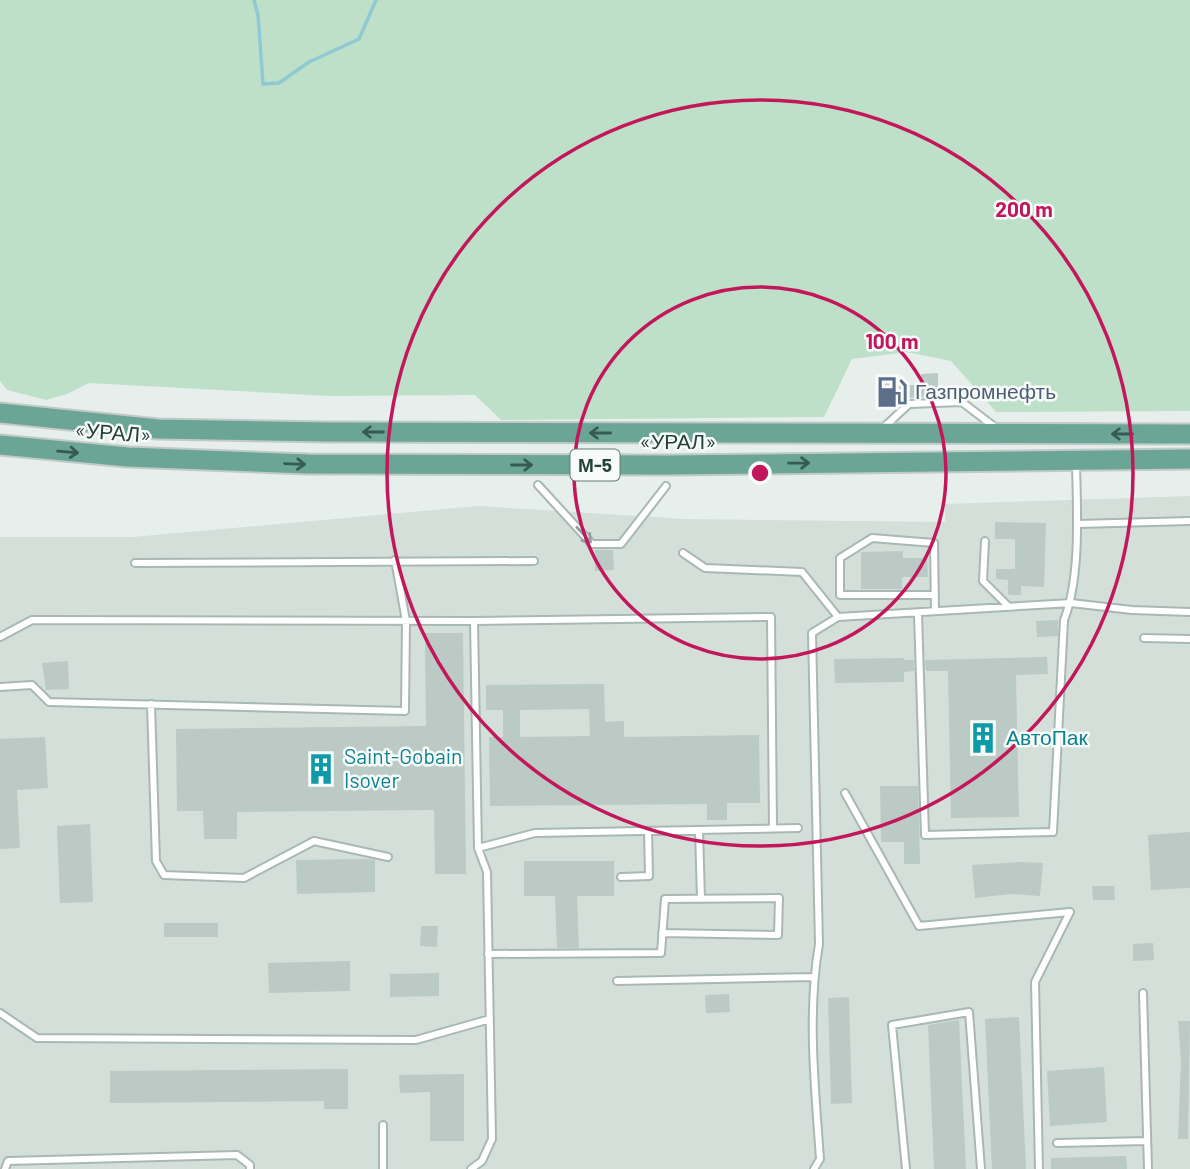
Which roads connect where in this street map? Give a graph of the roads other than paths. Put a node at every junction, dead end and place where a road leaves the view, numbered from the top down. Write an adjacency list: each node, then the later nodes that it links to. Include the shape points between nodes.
1 (0, 405): 3 (lane)
2 (0, 413): 3 (main road, «УРАЛ» / М-5)
3 (50, 418): 5 (main road, «УРАЛ» / М-5, one-way to 3, via 158,429)
4 (1003, 433): 5 (main road, «УРАЛ» / М-5); 5 (lane, via 962,402 909,404); 6 (main road, «УРАЛ» / М-5, one-way to 4)
5 (877, 434)
6 (1190, 434)
7 (0, 445): 9 (main road, «УРАЛ» / М-5, one-way to 9, via 128,457 308,464)
8 (1190, 459): 9 (main road, «УРАЛ» / М-5)
9 (1076, 460): 13 (lane)
10 (538, 485): 11 (lane, one-way to 11, via 592,544 621,544)
11 (666, 486)
12 (1190, 521): 13 (lane)
13 (1077, 524): 20 (lane)
14 (985, 541): 21 (lane, via 982,581)
15 (683, 553): 25 (lane, via 705,568 802,572)
16 (395, 560): 17 (lane); 18 (lane); 26 (lane)
17 (534, 561)
18 (135, 563)
19 (935, 595): 19 (lane, via 934,543 872,538 840,558 840,595); 22 (lane)
20 (1070, 603): 21 (lane); 23 (lane); 24 (lane, via 1064,620 1053,832 925,835)
21 (1009, 607): 22 (lane)
22 (935, 611): 24 (lane)
23 (1190, 612)
24 (918, 614): 25 (lane)
25 (838, 617): 44 (lane, via 812,633 820,944)
26 (406, 621): 27 (lane); 28 (lane, via 32,620); 32 (lane, via 405,711)
27 (474, 621): 34 (lane, via 771,617); 38 (lane)
28 (0, 636)
29 (1144, 638): 30 (lane)
30 (1190, 639)
31 (0, 687): 32 (lane, via 32,685 49,702)
32 (151, 704): 39 (lane, via 156,861 164,875 244,878 314,841)
33 (845, 793): 59 (lane, via 919,926 1070,912 1035,982)
34 (773, 828): 35 (lane); 36 (lane)
35 (798, 828)
36 (699, 830): 37 (lane); 41 (lane)
37 (648, 831): 38 (lane, via 535,833); 40 (lane, via 649,876)
38 (478, 848): 43 (lane, via 487,872)
39 (388, 857)
40 (621, 877)
41 (701, 899): 42 (lane, via 665,899); 42 (lane, via 779,898 778,935)
42 (662, 933): 43 (lane, via 661,953)
43 (488, 954): 48 (lane)
44 (813, 978): 45 (lane); 56 (lane, via 820,1159)
45 (617, 981)
46 (1143, 993): 50 (lane)
47 (0, 1013): 48 (lane, via 37,1038 416,1040)
48 (490, 1019): 55 (lane, via 492,1139 482,1161)
49 (383, 1125): 54 (lane)
50 (1147, 1141): 51 (lane); 60 (lane)
51 (1057, 1143)
52 (5, 1169): 53 (lane, via 8,1161 237,1156)
53 (250, 1169)
54 (383, 1169)
55 (471, 1169)
56 (814, 1169)
57 (906, 1169): 58 (lane, via 892,1024 969,1012)
58 (981, 1169)
59 (1039, 1169)
60 (1148, 1169)

